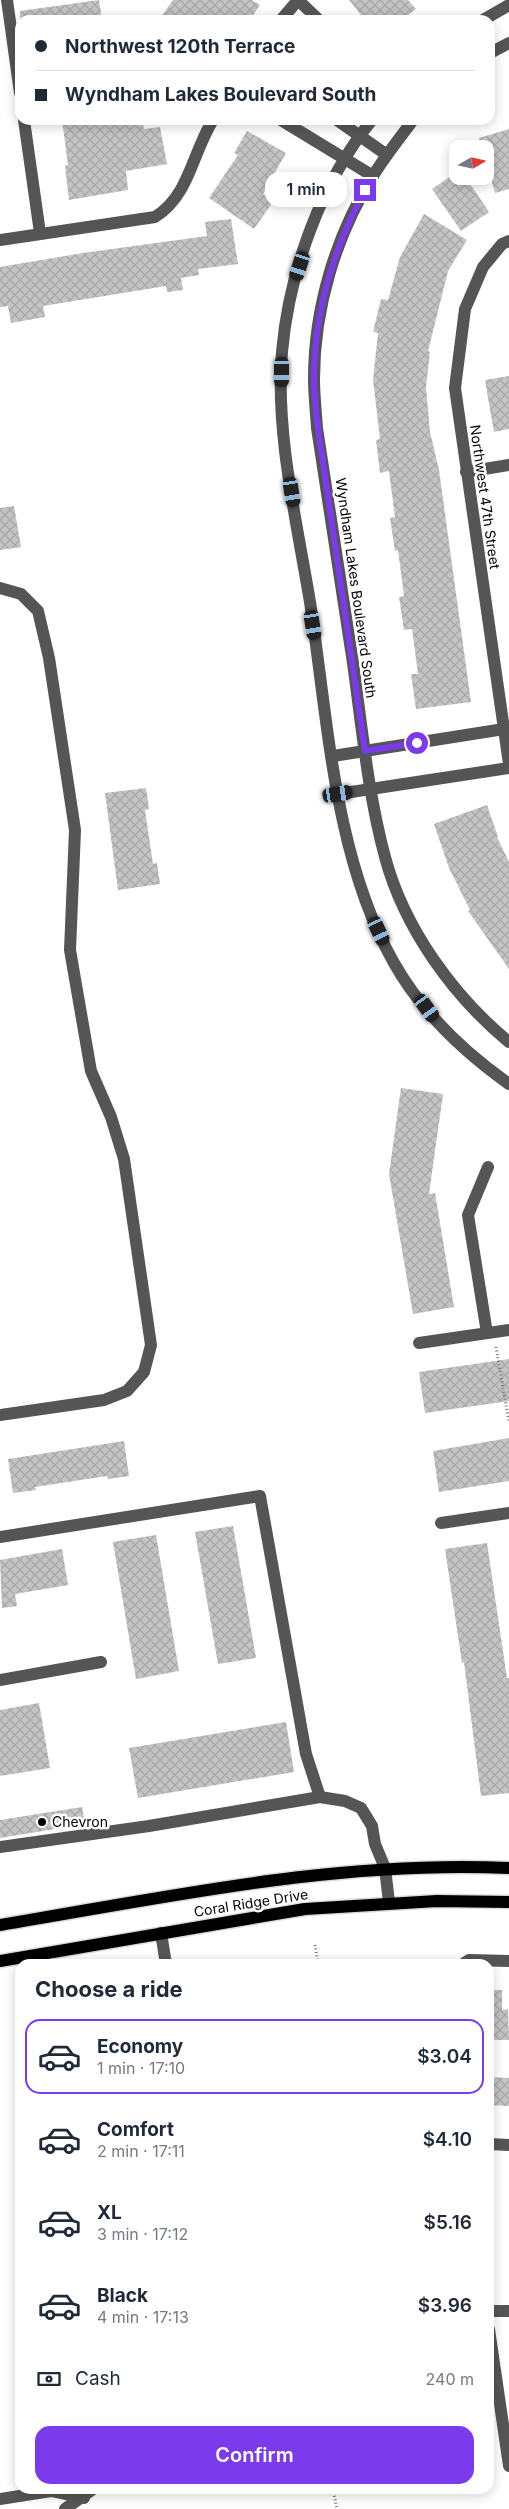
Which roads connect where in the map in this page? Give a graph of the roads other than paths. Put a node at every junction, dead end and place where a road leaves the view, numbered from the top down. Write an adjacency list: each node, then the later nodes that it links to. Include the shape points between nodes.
1 (7, 0): 9 (street)
2 (298, 0): 4 (street); 5 (street)
3 (509, 5): 6 (street)
4 (285, 15)
5 (314, 15)
6 (492, 15)
7 (509, 43): 8 (street)
8 (495, 50)
9 (15, 57)
10 (25, 125): 20 (street)
11 (211, 125): 20 (street, via 180,193 169,208 155,218)
12 (289, 125): 18 (street)
13 (344, 125): 16 (street)
14 (368, 125): 16 (street)
15 (410, 125): 17 (street, Wyndham Lakes Boulevard South)
16 (360, 135): 17 (street); 18 (street)
17 (387, 155): 19 (street, Wyndham Lakes Boulevard South)
18 (343, 158): 19 (street); 28 (street, via 318,210 294,284 282,352 283,435)
19 (373, 176): 27 (street, Wyndham Lakes Boulevard South, via 350,217 324,290 314,379 318,428)
20 (40, 233): 21 (street)
21 (0, 240)
22 (505, 243): 24 (street, Northwest 47th Street, via 483,267 465,309 455,388)
23 (509, 465): 24 (street)
24 (466, 472): 26 (street, Northwest 47th Street)
25 (0, 588): 39 (street, via 21,594 38,611 49,658 75,830 72,968 91,1071 112,1117 124,1159 152,1345 144,1372 127,1391 104,1400)
26 (504, 729): 27 (street); 29 (street, Northwest 47th Street)
27 (365, 751): 28 (street); 31 (street, Wyndham Lakes Boulevard South)
28 (333, 756): 32 (street)
29 (509, 764)
30 (509, 768): 31 (street)
31 (371, 789): 32 (street); 33 (street, Wyndham Lakes Boulevard South, via 386,859 409,917 441,971 465,1001)
32 (338, 794): 34 (street, via 350,854 371,914 394,964 438,1023)
33 (509, 1042)
34 (509, 1084)
35 (488, 1167): 37 (street, via 468,1215)
36 (509, 1330): 37 (street)
37 (487, 1333): 38 (street)
38 (419, 1343)
39 (0, 1415)
40 (509, 1512): 41 (street)
41 (440, 1523)
42 (0, 1537): 45 (street, via 260,1496 306,1754)
43 (101, 1662): 44 (street)
44 (0, 1680)
45 (320, 1797): 46 (street); 47 (street, via 345,1801 360,1808 372,1826)
46 (0, 1847)
47 (385, 1868): 48 (main road, Coral Ridge Drive); 49 (street); 51 (main road, Coral Ridge Drive, via 248,1883)
48 (509, 1868)
49 (389, 1902): 50 (main road, Coral Ridge Drive); 52 (main road, Coral Ridge Drive, via 273,1913)
50 (509, 1902)
51 (0, 1925)
52 (161, 1933): 53 (street); 54 (main road, Coral Ridge Drive)
53 (165, 1959)
54 (0, 1961)
55 (494, 1961): 56 (street)
56 (509, 1961)
57 (494, 2144): 58 (street)
58 (509, 2145)
59 (494, 2310): 60 (street)
60 (509, 2311)
61 (494, 2363): 62 (street)
62 (509, 2466)
63 (31, 2494): 65 (street)
64 (87, 2494): 66 (street)
65 (0, 2499)
66 (65, 2509)

